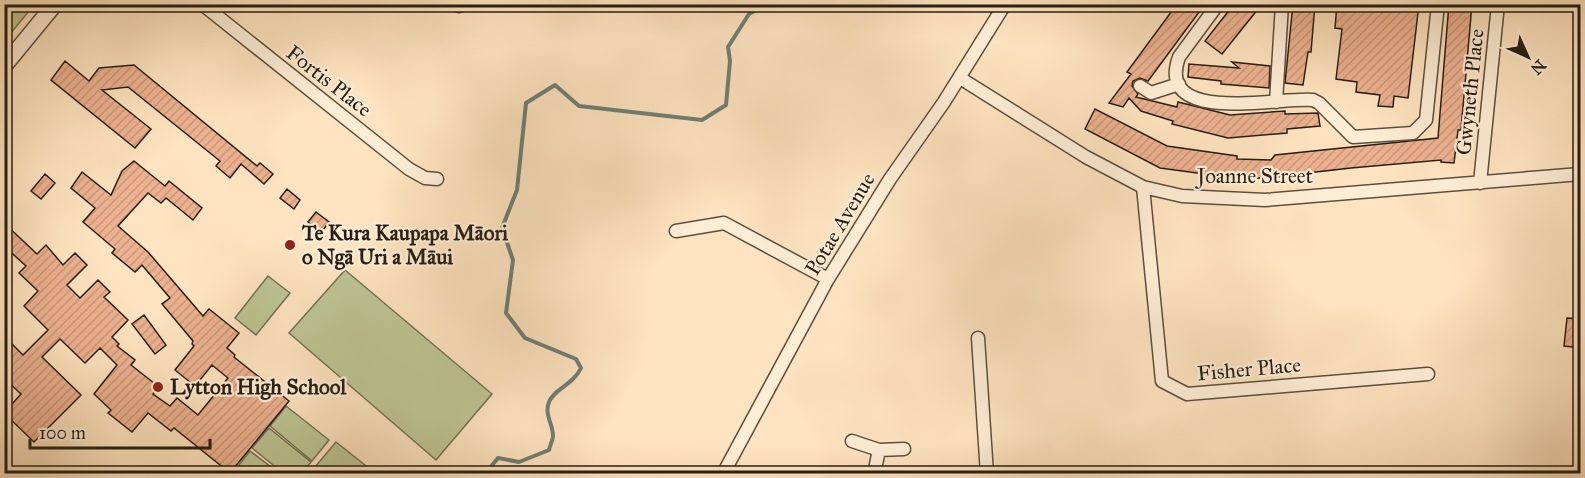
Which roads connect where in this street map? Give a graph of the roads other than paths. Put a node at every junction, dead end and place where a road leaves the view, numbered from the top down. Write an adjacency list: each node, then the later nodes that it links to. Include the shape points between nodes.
1 (55, 4): 8 (street)
2 (202, 4): 14 (street, Fortis Place, via 409,169 425,178)
3 (1005, 4): 9 (street, Potae Avenue)
4 (1218, 4): 10 (street, via 1179,57 1175,68)
5 (1282, 4): 12 (street)
6 (1438, 4): 12 (street, via 1426,120 1413,133 1353,137 1319,102)
7 (1498, 4): 15 (street, Gwyneth Place)
8 (4, 66)
9 (960, 78): 16 (street, Joanne Street, via 1086,158); 18 (street, Potae Avenue)
10 (1179, 84): 11 (street, via 1151,93); 12 (street, via 1183,92 1195,98 1218,103)
11 (1140, 86)
12 (1276, 102)
13 (1581, 174): 15 (street, Joanne Street)
14 (437, 179)
15 (1480, 183): 16 (street, Joanne Street, via 1265,200 1182,196)
16 (1143, 187): 20 (street, Fisher Place, via 1162,381 1187,394)
17 (676, 231): 18 (street, via 723,223)
18 (828, 279): 24 (street, Potae Avenue)
19 (978, 338): 26 (street)
20 (1428, 374)
21 (852, 441): 23 (street)
22 (904, 449): 23 (street)
23 (879, 450): 25 (street)
24 (723, 474)
25 (874, 474)
26 (987, 474)

